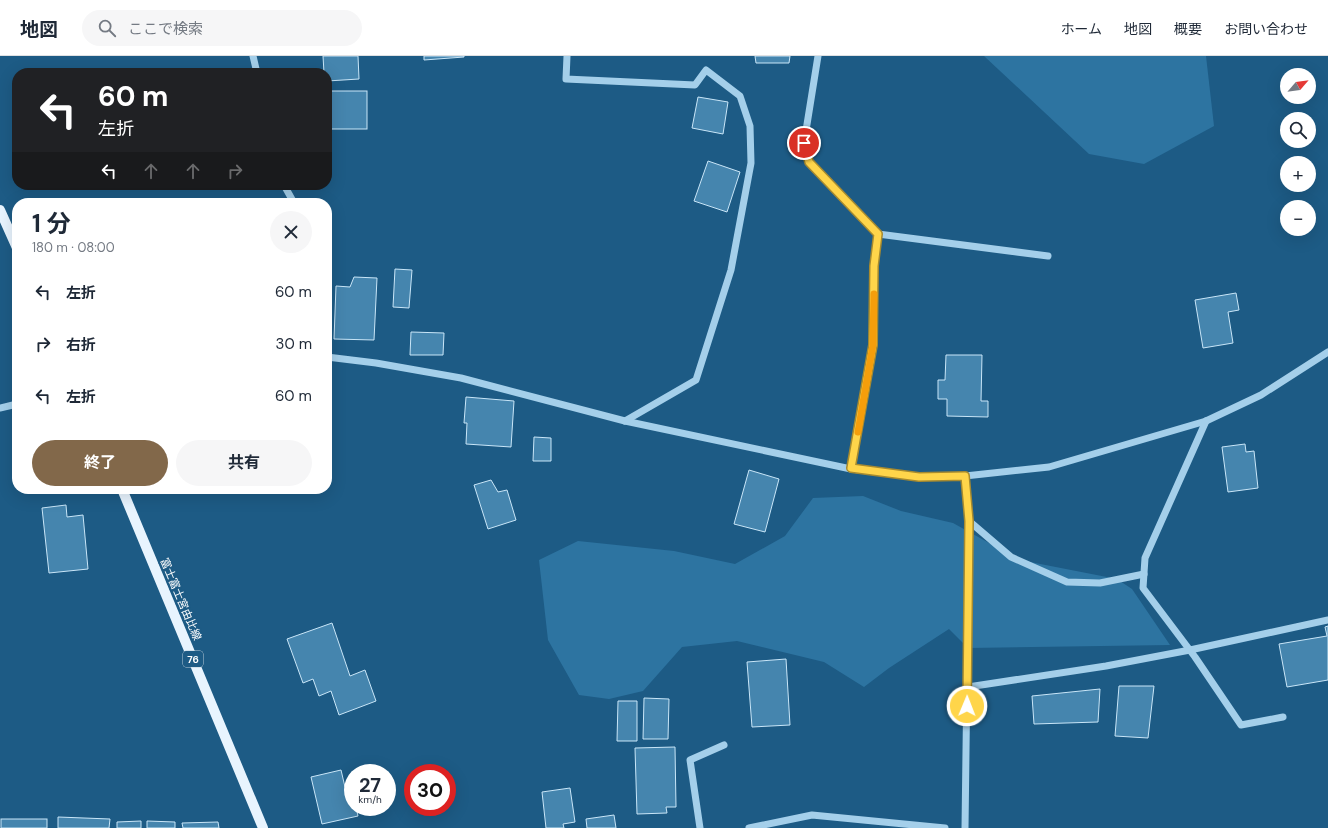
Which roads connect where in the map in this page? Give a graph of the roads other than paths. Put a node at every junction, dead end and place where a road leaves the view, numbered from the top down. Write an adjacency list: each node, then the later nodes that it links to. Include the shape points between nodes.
1 (253, 56): 4 (street)
2 (567, 56): 13 (street, via 566,79 695,85 706,70 740,96 750,126 751,163 731,270 696,380)
3 (818, 56): 6 (street, via 804,143 809,162)
4 (256, 68)
5 (1, 217): 7 (main road)
6 (878, 234): 8 (street); 15 (street, via 874,266 873,345)
7 (12, 238)
8 (1048, 256)
9 (1328, 352): 14 (street, via 1260,395)
10 (332, 358): 13 (street, via 461,378)
11 (12, 405): 12 (street)
12 (0, 408)
13 (625, 421): 15 (street)
14 (1206, 421): 16 (street, via 1049,467); 19 (street, via 1145,558)
15 (851, 468): 16 (street, via 919,477)
16 (965, 476): 18 (street)
17 (124, 494): 25 (main road, 富士富士宮由比線 / 76)
18 (969, 521): 19 (street, via 1011,557 1066,582 1100,583); 22 (street)
19 (1144, 574): 21 (street, via 1143,588)
20 (1328, 620): 21 (street)
21 (1190, 650): 22 (street); 23 (street, via 1241,725)
22 (968, 687): 29 (street)
23 (1283, 717)
24 (724, 745): 26 (street, via 690,760)
25 (263, 828)
26 (700, 828)
27 (749, 828): 28 (street, via 812,815)
28 (945, 828)
29 (965, 828)

